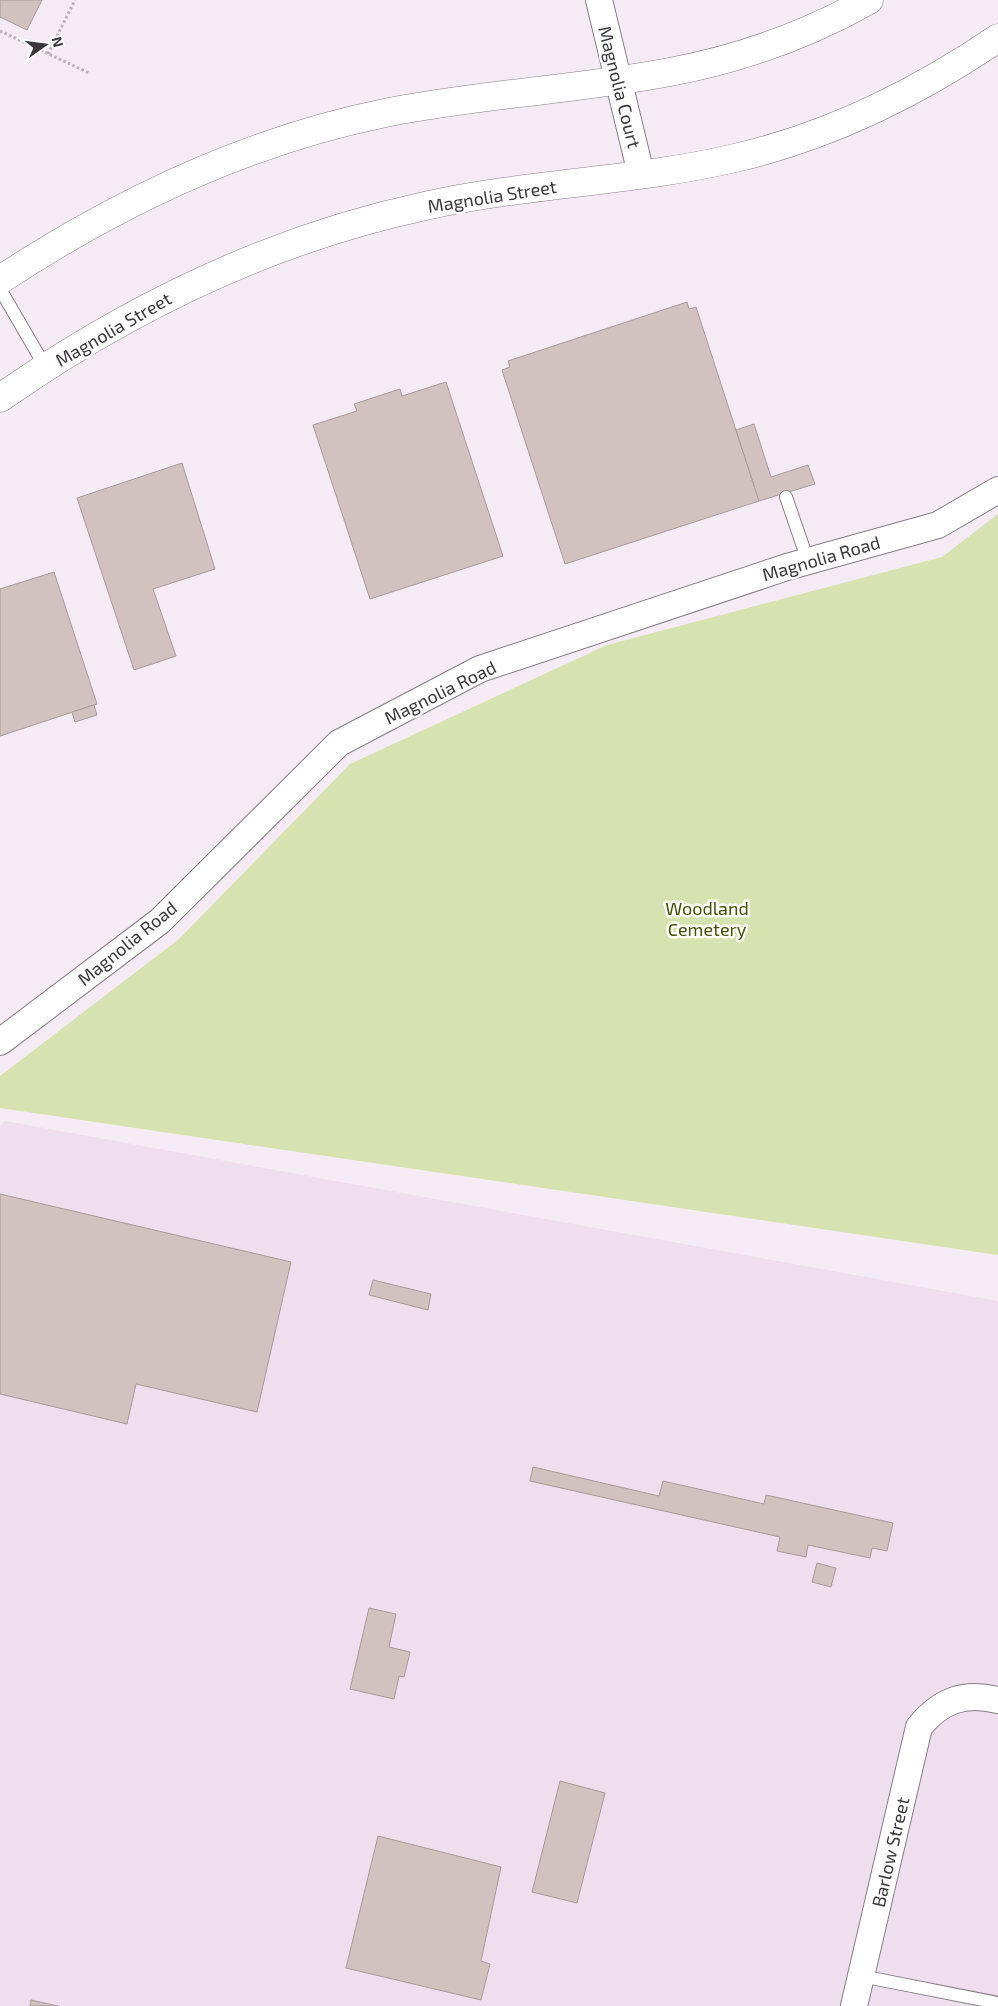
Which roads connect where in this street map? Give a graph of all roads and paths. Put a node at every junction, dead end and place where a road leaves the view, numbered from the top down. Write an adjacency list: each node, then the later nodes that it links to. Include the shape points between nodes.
1 (75, 0): 6 (path)
2 (599, 0): 8 (street, Magnolia Court)
3 (869, 0): 8 (main road, via 798,35 751,52)
4 (0, 31): 6 (path)
5 (998, 38): 9 (main road, Magnolia Street, via 930,82 883,107 787,144 734,158)
6 (48, 54): 7 (path)
7 (89, 73)
8 (619, 81): 9 (street, Magnolia Court); 10 (main road, via 489,96 385,113 285,139 232,158 132,202)
9 (641, 174): 12 (main road, Magnolia Street, via 436,203 326,232 272,251 177,292 134,314)
10 (0, 280)
11 (0, 289): 12 (lane)
12 (46, 368): 13 (main road, Magnolia Street)
13 (0, 398)
14 (998, 490): 16 (street, Magnolia Road, via 938,525)
15 (786, 497): 16 (lane)
16 (808, 561): 17 (street, Magnolia Road, via 480,669 339,743 160,921)
17 (0, 1042)
18 (998, 1700): 19 (street, Barlow Street, via 970,1696 956,1699 929,1715 919,1727)
19 (861, 1976): 20 (lane); 21 (street, Barlow Street)
20 (998, 2003)
21 (854, 2006)

